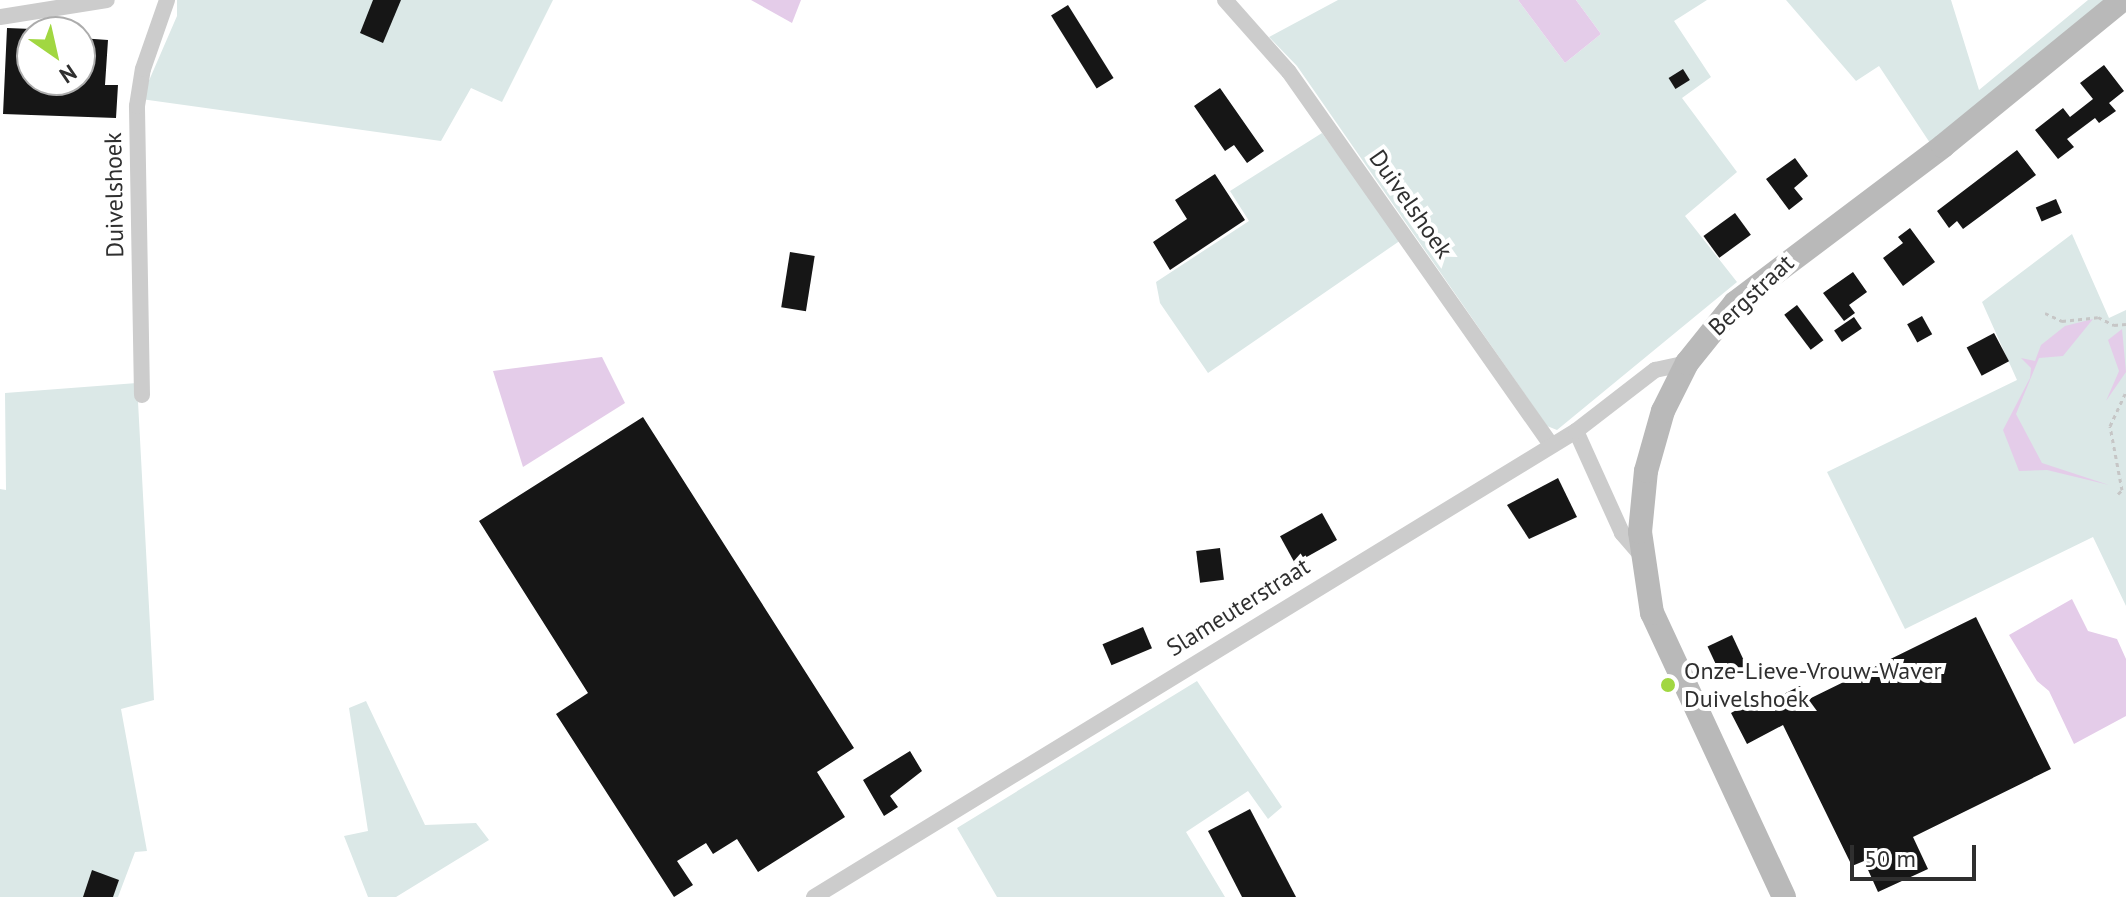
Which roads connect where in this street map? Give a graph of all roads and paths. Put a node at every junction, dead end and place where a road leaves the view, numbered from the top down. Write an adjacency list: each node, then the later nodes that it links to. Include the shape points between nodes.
1 (107, 0): 5 (street)
2 (167, 0): 10 (street, Duivelshoek, via 143,69 137,106)
3 (1225, 0): 12 (street, Duivelshoek, via 1289,72)
4 (2122, 0): 8 (street, Bergstraat, via 1943,146 1761,280)
5 (0, 17)
6 (2045, 313): 7 (path, via 2062,321 2098,317)
7 (2126, 324)
8 (1687, 363): 11 (street, Slameuterstraat, via 1655,370); 14 (street, Bergstraat, via 1652,440)
9 (2126, 392): 13 (path, via 2110,426 2122,490)
10 (142, 395)
11 (1576, 431): 12 (street, Slameuterstraat); 14 (street, via 1622,533)
12 (1550, 443): 15 (street, Slameuterstraat)
13 (2118, 494)
14 (1640, 554): 16 (street, Bergstraat, via 1652,613)
15 (814, 897)
16 (1784, 897)

